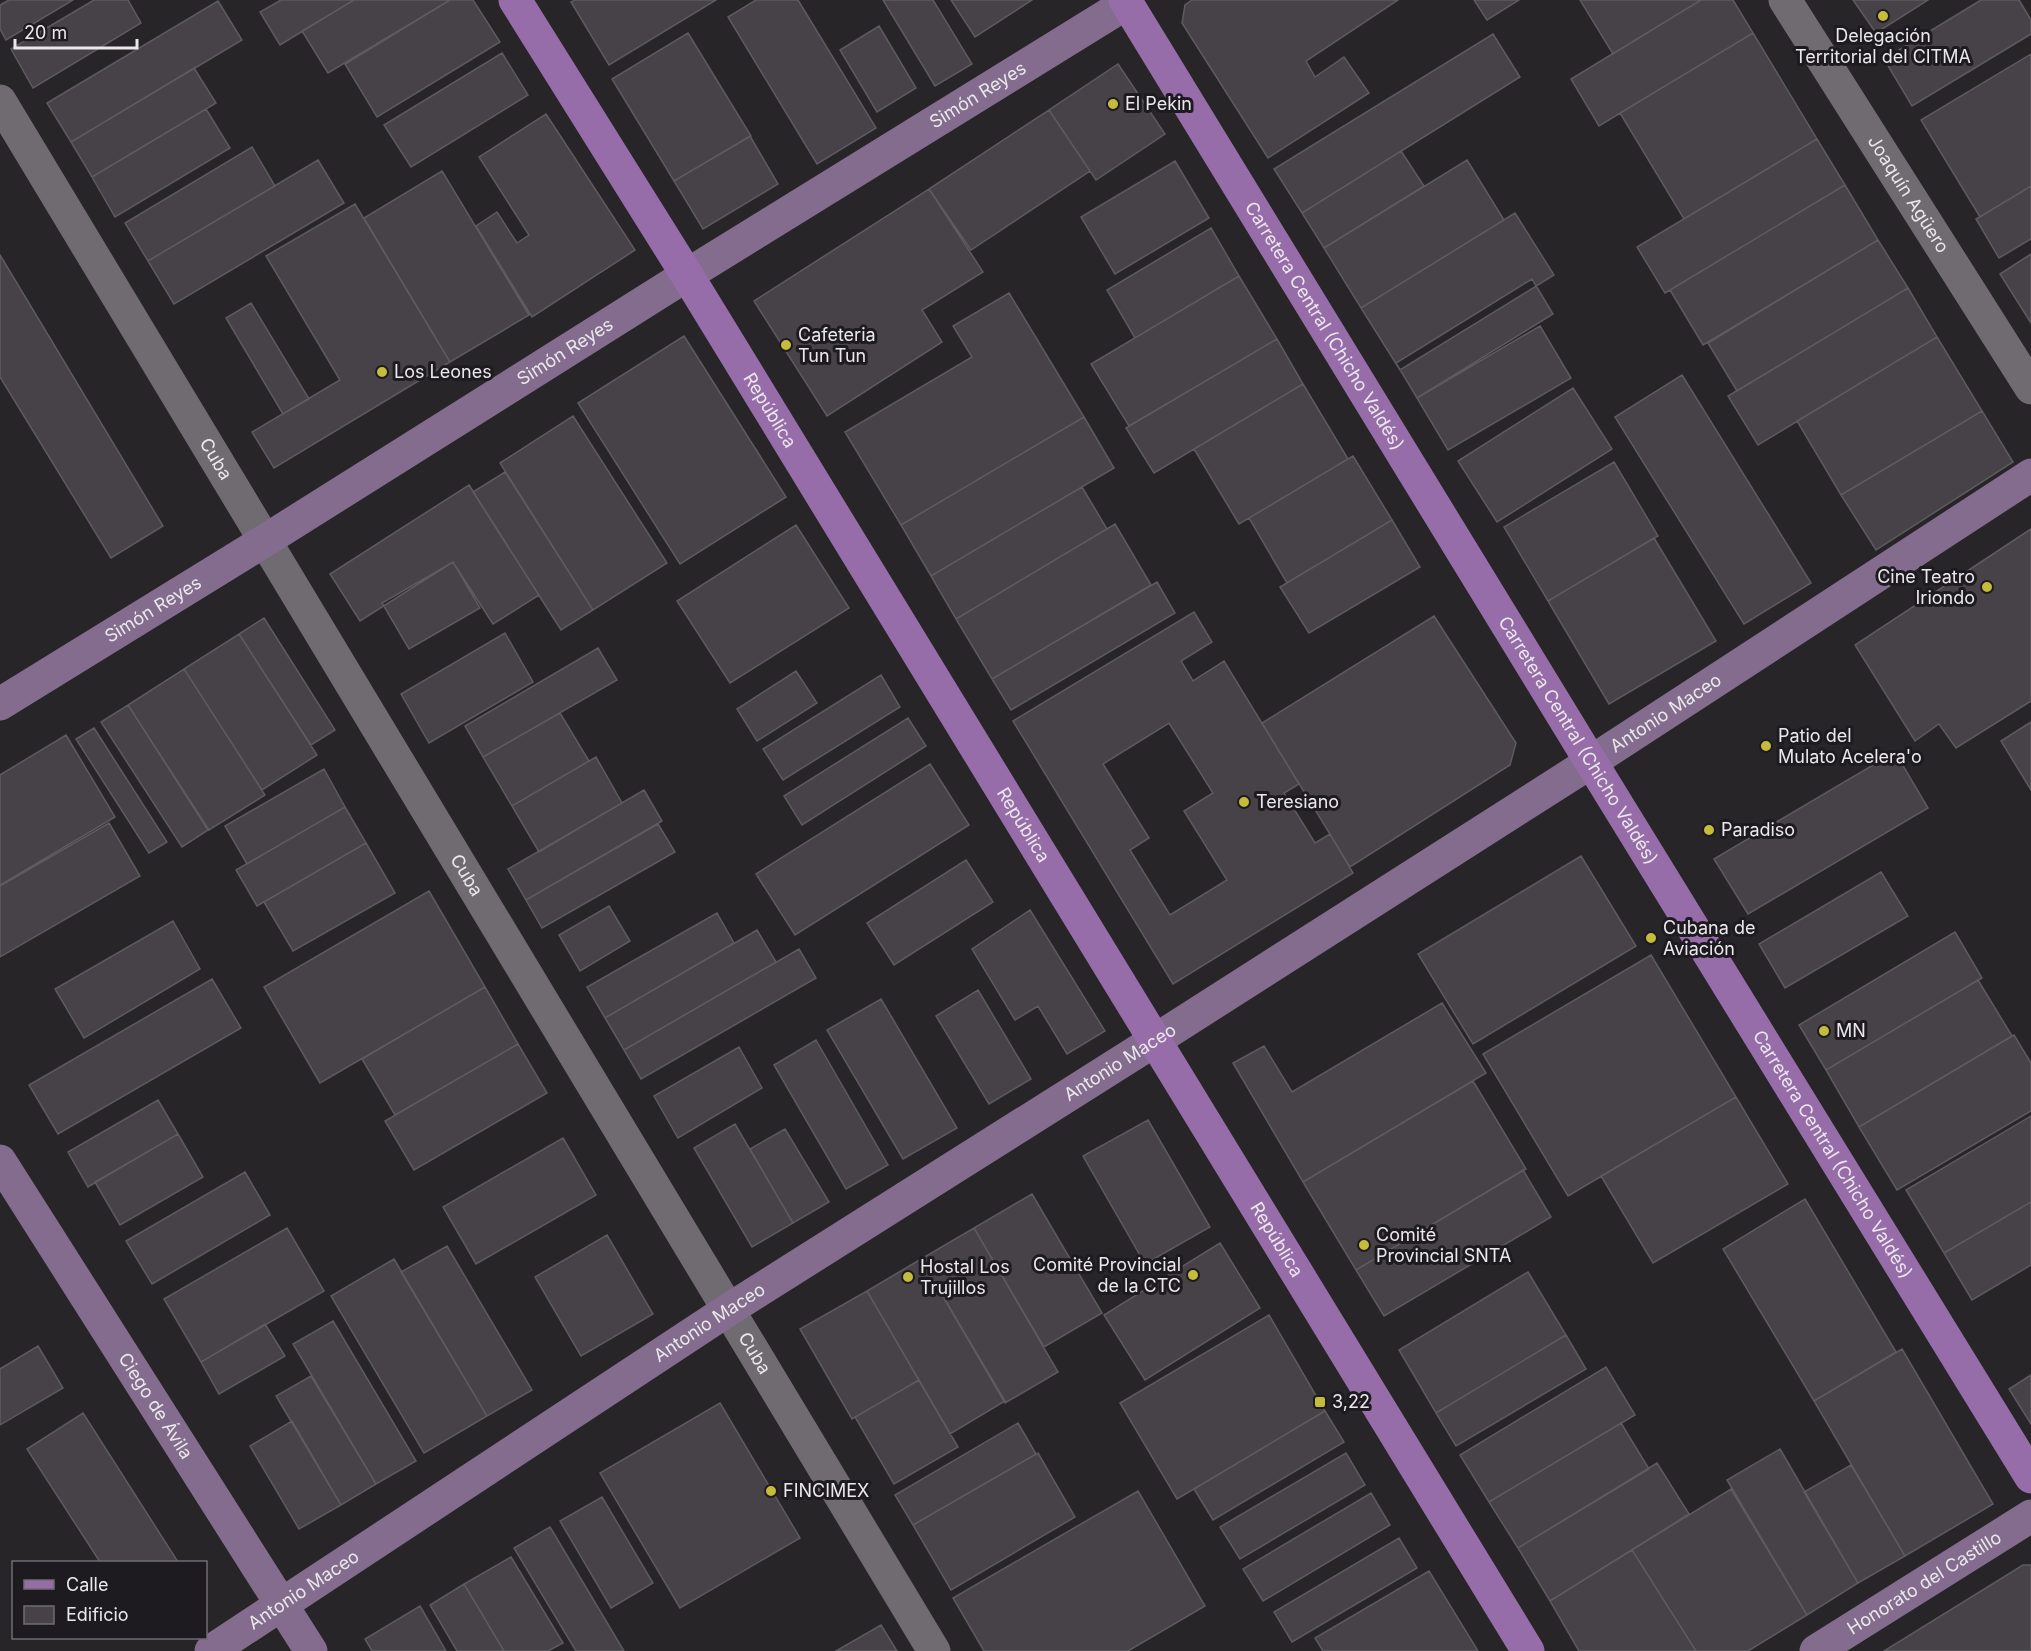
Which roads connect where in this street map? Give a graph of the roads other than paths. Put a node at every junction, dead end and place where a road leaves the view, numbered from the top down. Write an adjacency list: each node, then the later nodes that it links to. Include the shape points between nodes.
1 (515, 0): 5 (main road, República)
2 (1785, 0): 6 (street, Joaquín Agüero)
3 (1128, 1): 5 (street, Simón Reyes); 10 (main road, Carretera Central (Chicho Valdés))
4 (0, 101): 8 (street, Cuba)
5 (687, 275): 8 (street, Simón Reyes); 11 (main road, República)
6 (2031, 388)
7 (2031, 475): 10 (street, Antonio Maceo)
8 (266, 540): 9 (street, Simón Reyes); 13 (street, Cuba)
9 (0, 704)
10 (1591, 762): 11 (street, Antonio Maceo); 14 (main road, Carretera Central (Chicho Valdés))
11 (1154, 1041): 13 (street, Antonio Maceo); 20 (main road, República)
12 (0, 1161): 16 (street, Ciego de Ávila)
13 (728, 1310): 16 (street, Antonio Maceo); 19 (street, Cuba)
14 (2031, 1477)
15 (2031, 1516): 21 (street, Honorato del Castillo)
16 (281, 1604): 17 (street, Antonio Maceo); 18 (street, Ciego de Ávila)
17 (211, 1651)
18 (311, 1651)
19 (934, 1651)
20 (1528, 1651)
21 (1816, 1651)

